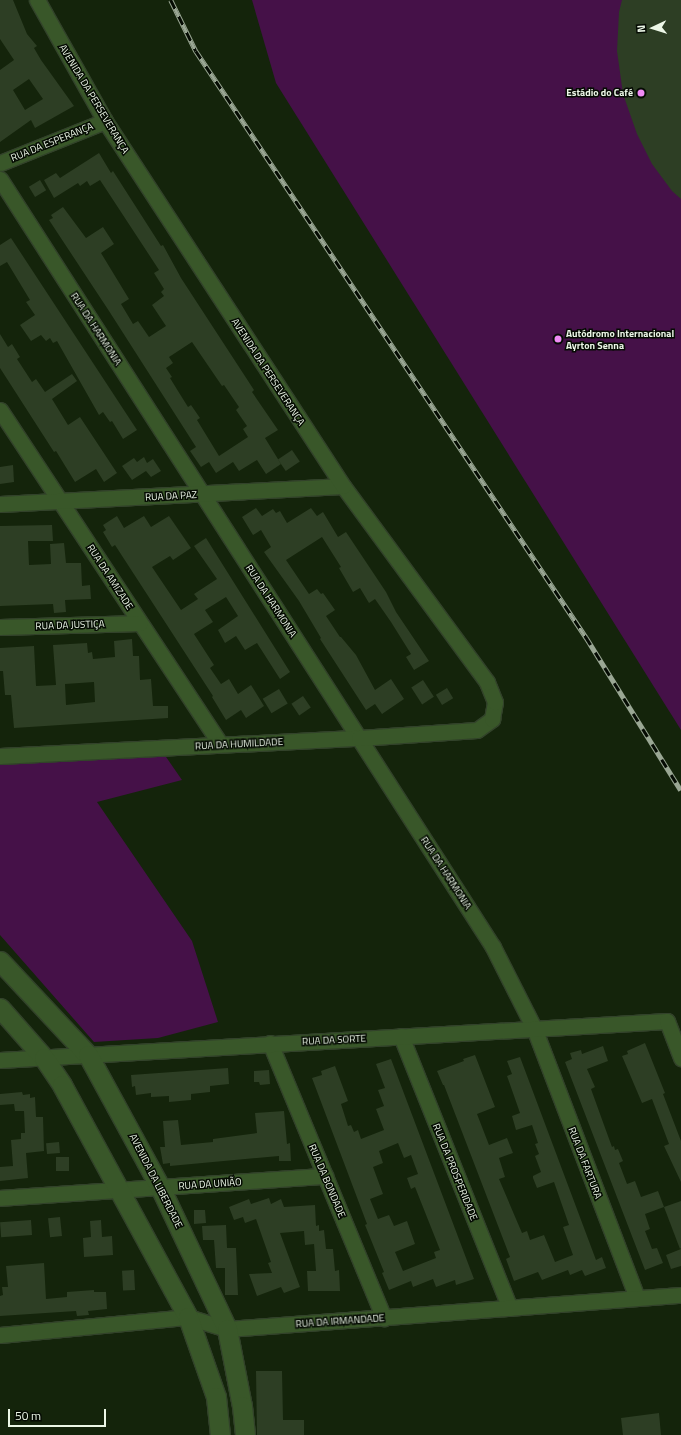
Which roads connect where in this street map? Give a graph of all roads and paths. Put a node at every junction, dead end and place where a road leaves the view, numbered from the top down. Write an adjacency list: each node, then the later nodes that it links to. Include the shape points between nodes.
1 (37, 0): 2 (street, AVENIDA DA PERSEVERANÇA)
2 (105, 121): 3 (street, RUA DA ESPERANÇA); 6 (street, AVENIDA DA PERSEVERANÇA)
3 (0, 163)
4 (0, 178): 7 (street, RUA DA HARMONIA)
5 (0, 410): 8 (street, RUA DA AMIZADE)
6 (343, 486): 7 (street, RUA DA PAZ); 12 (street, AVENIDA DA PERSEVERANÇA, via 487,682 495,702 492,719)
7 (202, 494): 8 (street, RUA DA PAZ); 13 (street, RUA DA HARMONIA)
8 (60, 502): 9 (street, RUA DA PAZ); 10 (street, RUA DA AMIZADE)
9 (0, 504)
10 (140, 623): 11 (street, RUA DA JUSTIÇA); 14 (street, RUA DA AMIZADE)
11 (0, 627)
12 (477, 730): 13 (street, RUA DA HUMILDADE)
13 (359, 738): 14 (street, RUA DA HUMILDADE); 18 (street, RUA DA HARMONIA, via 493,947)
14 (220, 744): 15 (street, RUA DA HUMILDADE)
15 (0, 756)
16 (0, 961): 21 (street, AVENIDA DA LIBERDADE)
17 (0, 1008): 22 (street)
18 (534, 1028): 19 (street, RUA DA SORTE); 23 (street, RUA DA SORTE, via 667,1021); 30 (street, RUA DA FARTURA)
19 (401, 1036): 20 (street, RUA DA SORTE); 31 (street, RUA DA PROSPERIDADE)
20 (270, 1043): 21 (street, RUA DA SORTE); 25 (street, RUA DA BONDADE)
21 (88, 1055): 22 (street, RUA DA SORTE); 26 (street, AVENIDA DA LIBERDADE)
22 (44, 1058): 24 (street, RUA DA SORTE); 27 (street, via 62,1085)
23 (681, 1058)
24 (0, 1060)
25 (325, 1176): 26 (street, RUA DA UNIÃO); 33 (street, RUA DA BONDADE)
26 (160, 1187): 27 (street, RUA DA UNIÃO); 34 (street, AVENIDA DA LIBERDADE)
27 (118, 1189): 28 (street, RUA DA UNIÃO); 32 (street)
28 (0, 1198)
29 (681, 1295): 30 (street, RUA DA IRMANDADE)
30 (637, 1298): 31 (street, RUA DA IRMANDADE)
31 (510, 1308): 33 (street, RUA DA IRMANDADE)
32 (188, 1317): 34 (street, RUA DA IRMANDADE); 35 (street, RUA DA IRMANDADE); 36 (street, via 216,1397)
33 (384, 1318): 34 (street, RUA DA IRMANDADE)
34 (227, 1329): 37 (street, AVENIDA DA LIBERDADE)
35 (0, 1334)
36 (220, 1435)
37 (245, 1435)

